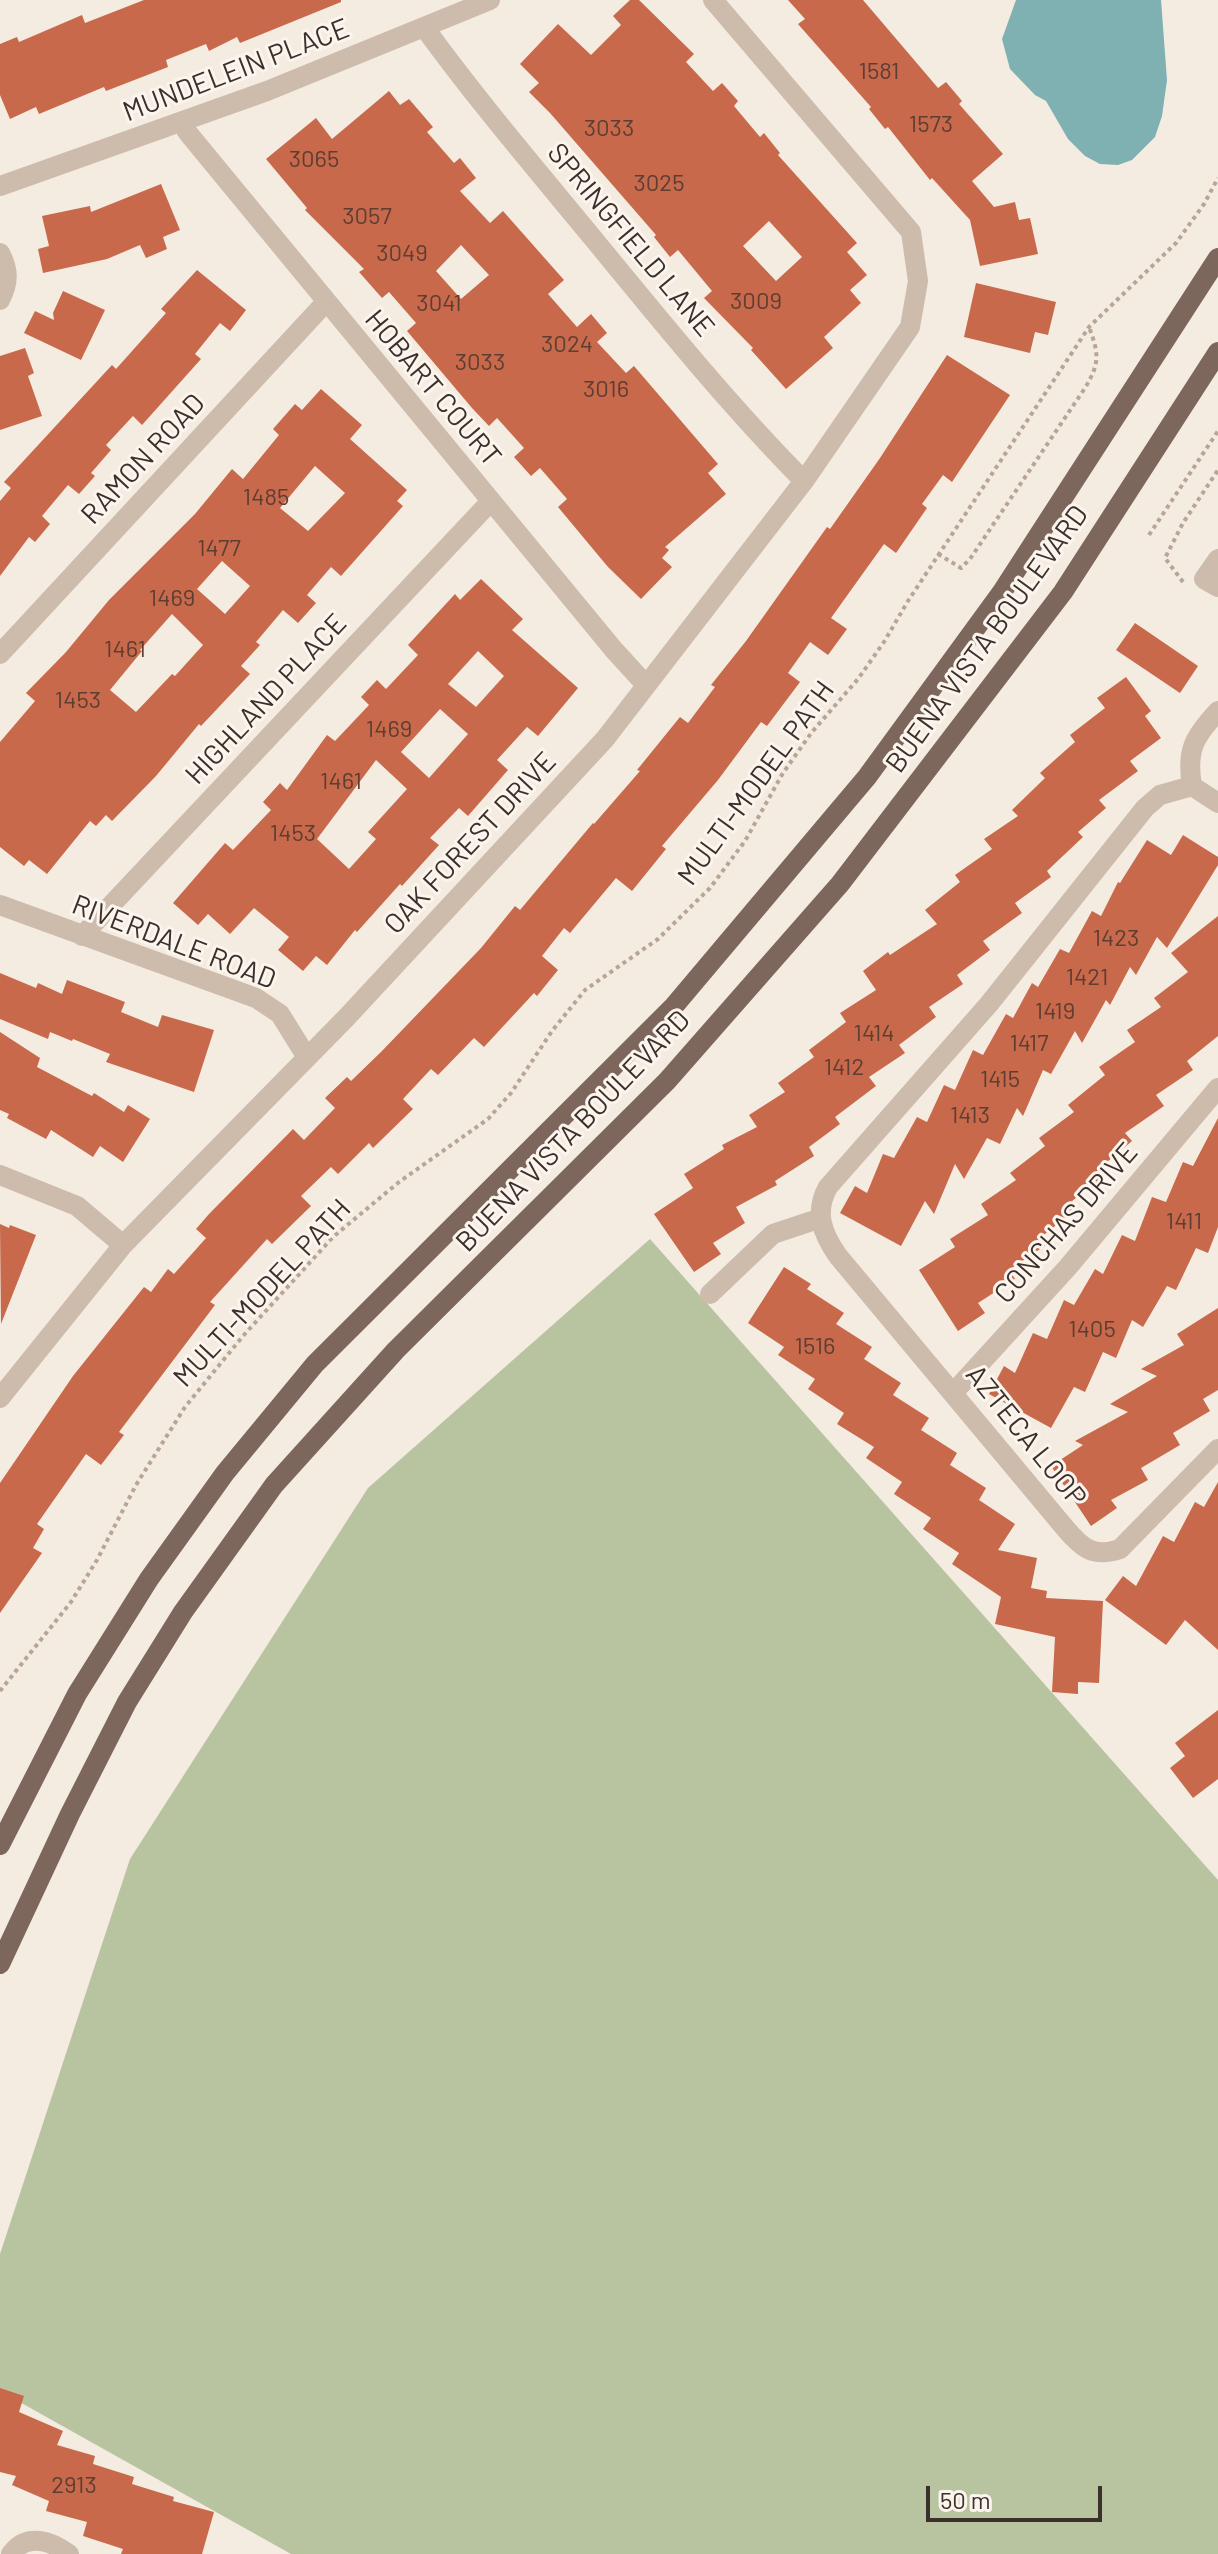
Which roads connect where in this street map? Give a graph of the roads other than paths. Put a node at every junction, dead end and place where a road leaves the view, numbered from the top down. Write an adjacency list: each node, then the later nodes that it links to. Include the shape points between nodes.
1 (490, 0): 3 (street, MUNDELEIN PLACE)
2 (713, 0): 11 (street, OAK FOREST DRIVE, via 911,232 918,281 910,327)
3 (424, 27): 4 (street, MUNDELEIN PLACE); 11 (street, SPRINGFIELD LANE, via 648,306)
4 (181, 122): 5 (street, MUNDELEIN PLACE); 9 (street, HOBART COURT)
5 (0, 186)
6 (0, 253): 8 (street, via 8,277)
7 (1217, 263): 31 (main road, BUENA VISTA BOULEVARD, via 1002,592 867,777 674,1006 315,1364 225,1473 149,1579 77,1694)
8 (0, 300)
9 (326, 302): 12 (street, HOBART COURT); 15 (street, RAMON ROAD)
10 (1218, 352): 32 (main road, BUENA VISTA BOULEVARD, via 1063,592 840,884 667,1081 396,1350 274,1485 183,1612 127,1702)
11 (804, 481): 16 (street, OAK FOREST DRIVE)
12 (491, 501): 16 (street, HOBART COURT); 21 (street, HIGHLAND PLACE)
13 (1218, 559): 14 (street, via 1204,579)
14 (1218, 587)
15 (0, 654)
16 (646, 685): 22 (street, OAK FOREST DRIVE, via 605,739)
17 (1218, 711): 18 (street, via 1194,741 1188,763)
18 (1192, 786): 19 (street); 25 (street, via 1160,795 1145,808 989,1004 828,1187 821,1199)
19 (1218, 803)
20 (0, 905): 21 (street, RIVERDALE ROAD)
21 (82, 936): 22 (street, RIVERDALE ROAD, via 256,998 280,1014)
22 (306, 1056): 26 (street, OAK FOREST DRIVE)
23 (1218, 1088): 28 (street, CONCHAS DRIVE, via 1068,1267)
24 (0, 1175): 26 (street, via 77,1206)
25 (821, 1218): 27 (street, via 773,1234); 28 (street, AZTECA LOOP, via 838,1256)
26 (123, 1245): 29 (street, OAK FOREST DRIVE)
27 (710, 1294)
28 (954, 1392): 30 (street, AZTECA LOOP, via 1077,1542 1091,1551 1120,1549)
29 (0, 1398)
30 (1218, 1449)
31 (0, 1845)
32 (0, 1964)
33 (11, 2554): 34 (street, via 43,2539)
34 (69, 2554)

